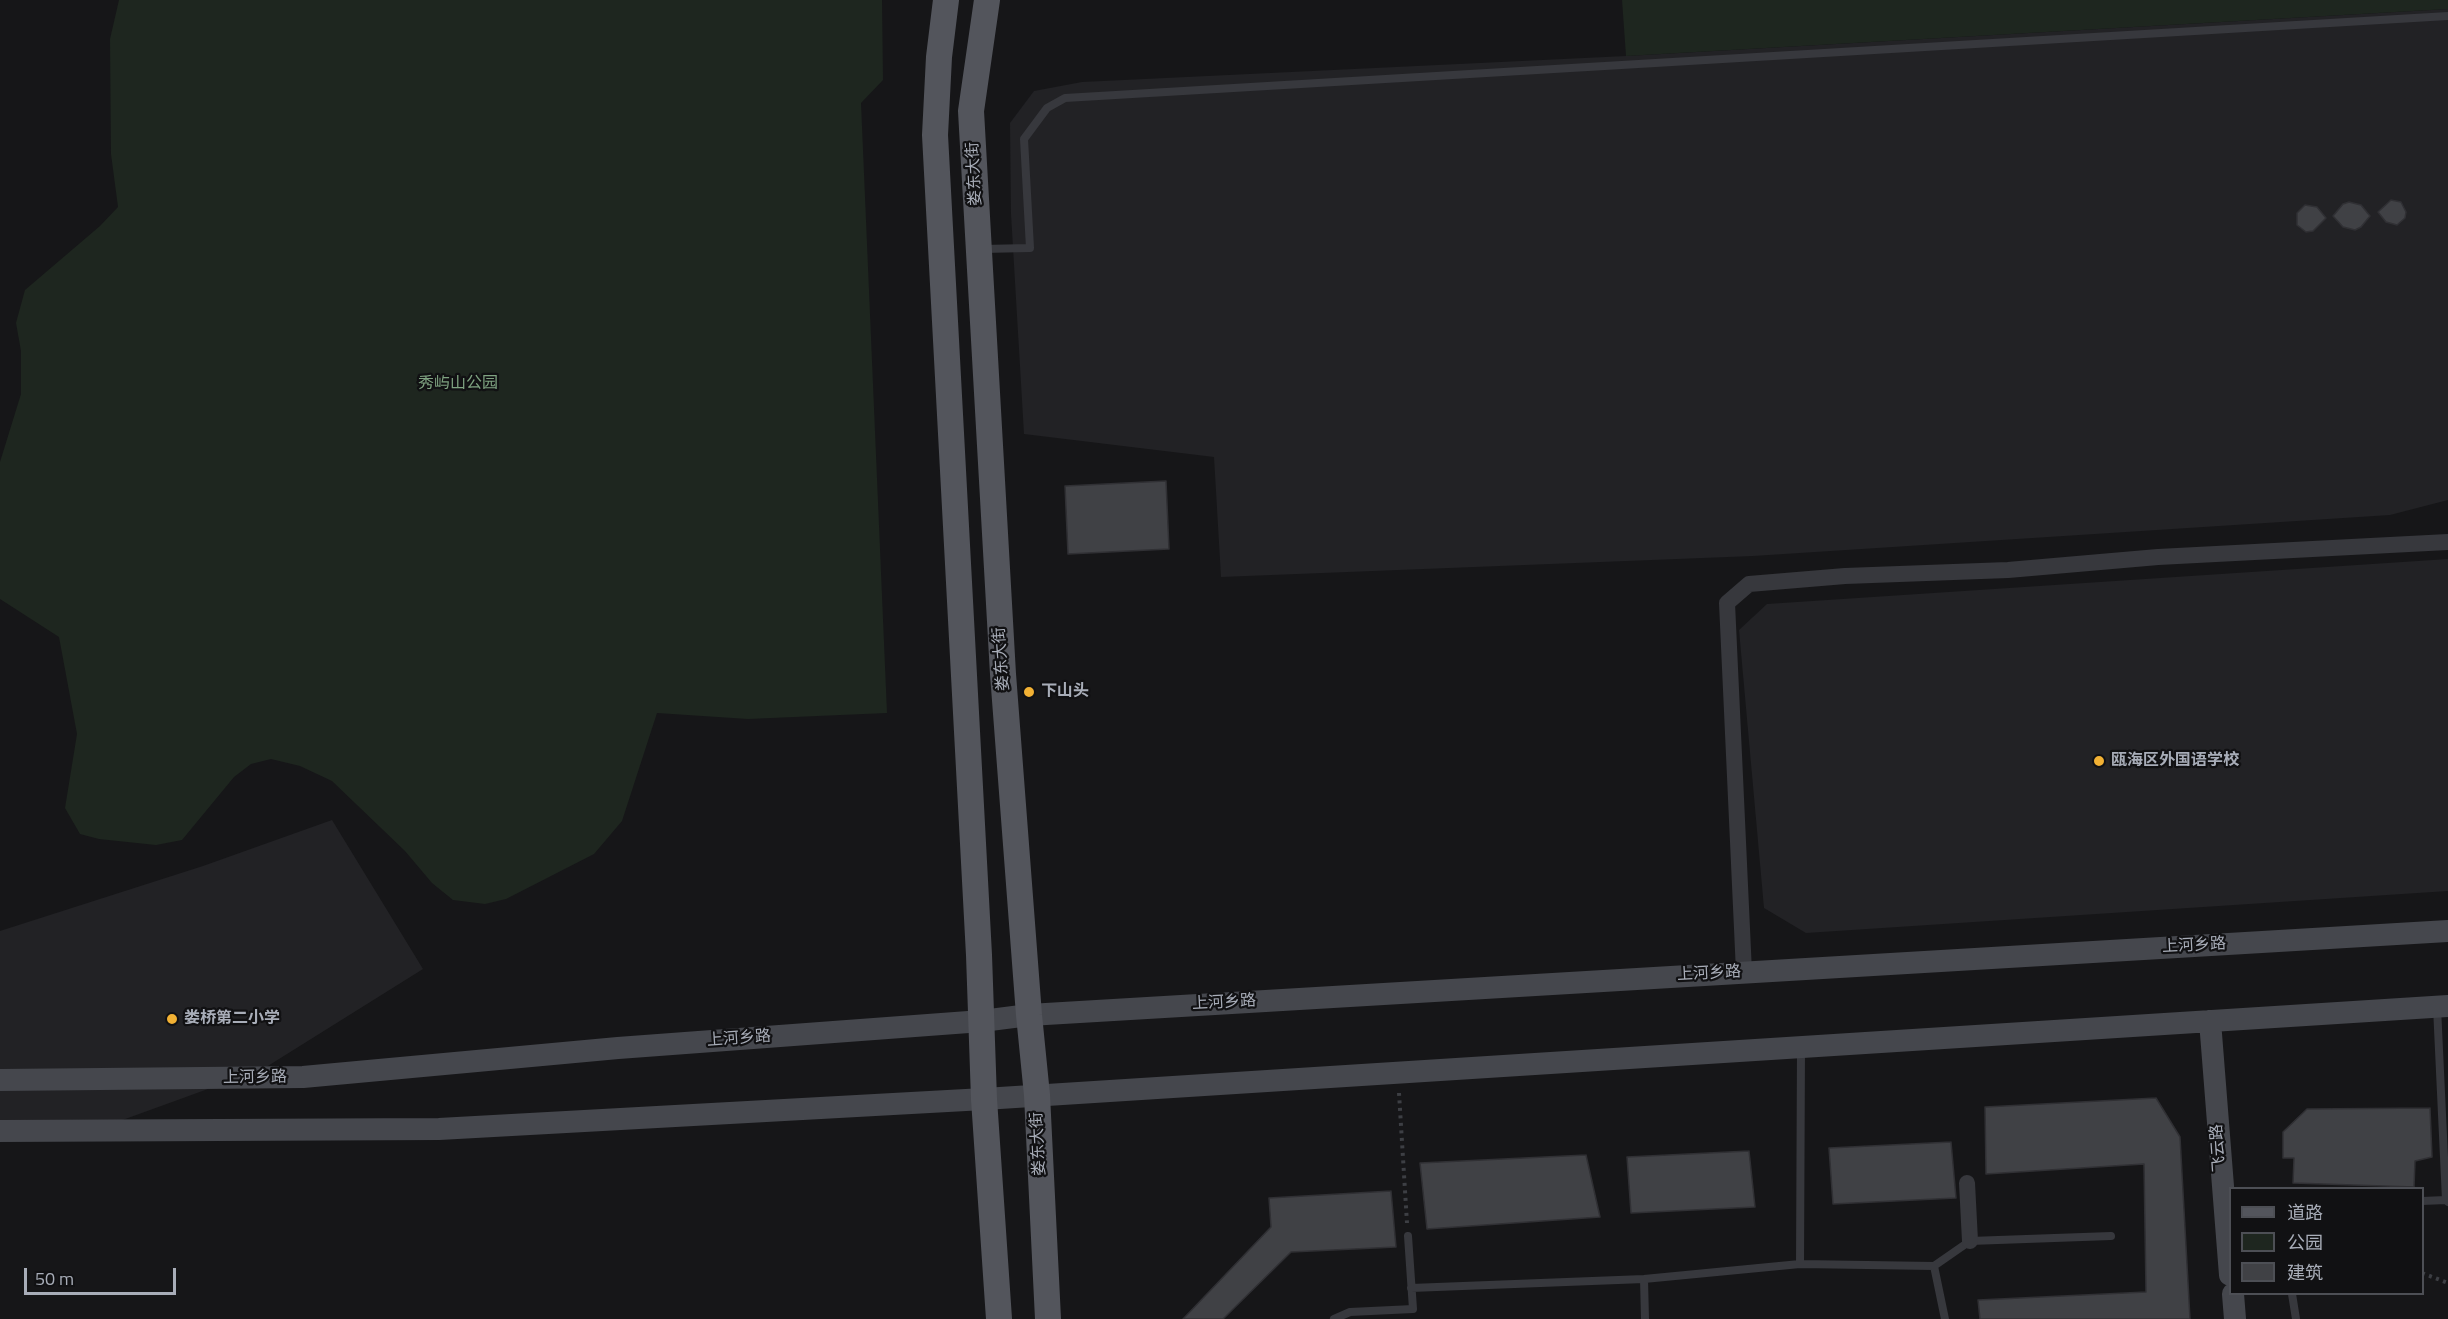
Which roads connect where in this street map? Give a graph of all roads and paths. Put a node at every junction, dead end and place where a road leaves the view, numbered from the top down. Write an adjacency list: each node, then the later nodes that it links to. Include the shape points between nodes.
1 (946, 0): 10 (main road, via 935,135)
2 (987, 0): 4 (main road, 娄东大街, via 971,111)
3 (2448, 16): 4 (lane, via 1065,98 1047,108 1024,139 1030,248)
4 (979, 249): 9 (main road, 娄东大街, via 1003,674)
5 (2448, 542): 7 (street, via 2158,556 2008,570 1749,584 1728,603)
6 (2448, 931): 7 (main road, 上河乡路)
7 (1744, 972): 9 (main road, 上河乡路)
8 (2443, 1007): 11 (main road); 20 (lane)
9 (1029, 1015): 10 (main road, 上河乡路); 15 (main road, 娄东大街)
10 (982, 1021): 14 (main road, 上河乡路, via 618,1048 303,1077); 16 (main road)
11 (2210, 1021): 12 (main road); 24 (main road, 飞云路)
12 (1801, 1047): 13 (main road); 25 (lane)
13 (1398, 1072): 15 (main road); 21 (path)
14 (0, 1080)
15 (1037, 1095): 16 (main road); 35 (main road, 娄东大街)
16 (984, 1099): 17 (main road, via 439,1129); 34 (main road)
17 (0, 1131)
18 (1967, 1183): 23 (street)
19 (2424, 1201): 20 (lane)
20 (2447, 1201)
21 (1408, 1236): 30 (lane)
22 (2111, 1236): 23 (lane)
23 (1970, 1241): 26 (lane)
24 (2229, 1262)
25 (1800, 1264): 26 (lane); 28 (lane)
26 (1935, 1266): 38 (lane)
27 (2424, 1274): 29 (path)
28 (1644, 1279): 30 (lane); 37 (lane)
29 (2448, 1283)
30 (1411, 1288): 33 (lane)
31 (2233, 1295): 39 (main road)
32 (2292, 1295): 40 (lane)
33 (1413, 1314): 36 (lane, via 1350,1312)
34 (999, 1319)
35 (1048, 1319)
36 (1334, 1319)
37 (1645, 1319)
38 (1945, 1319)
39 (2235, 1319)
40 (2296, 1319)

